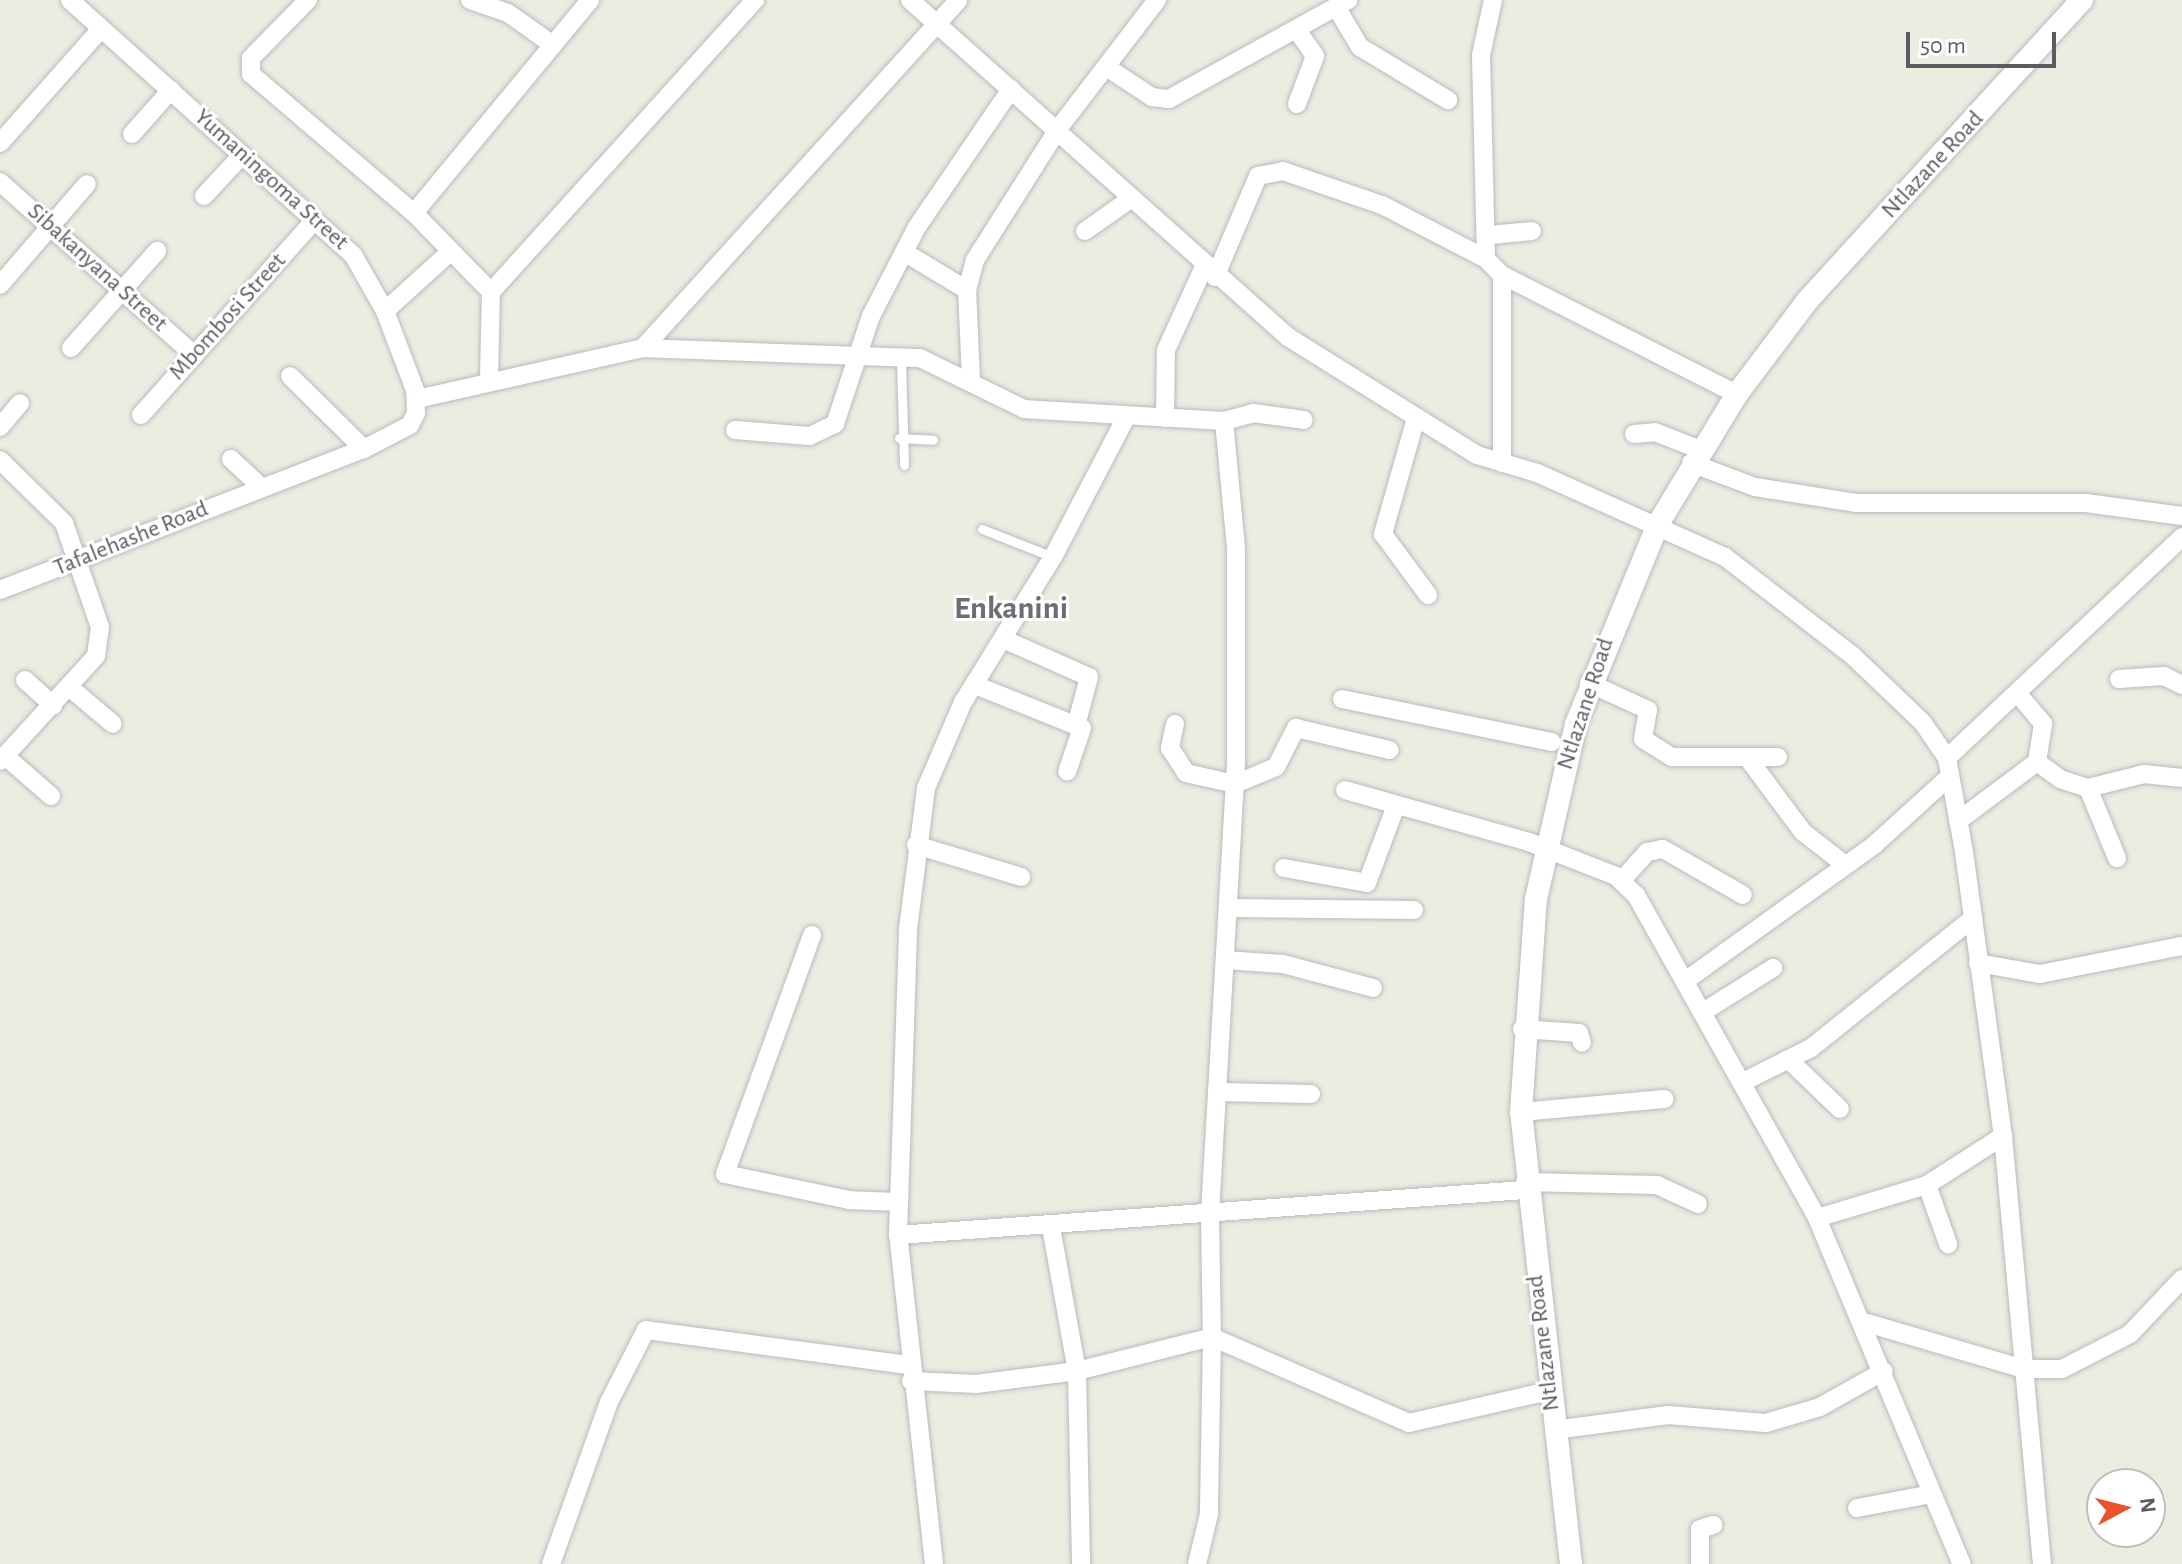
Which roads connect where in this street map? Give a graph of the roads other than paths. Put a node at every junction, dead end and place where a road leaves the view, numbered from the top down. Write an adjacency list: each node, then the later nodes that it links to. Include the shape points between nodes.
1 (70, 0): 13 (street, Yumaningoma Street)
2 (308, 0): 29 (street, via 251,58 251,74)
3 (470, 0): 15 (street, via 508,13)
4 (590, 0): 15 (street)
5 (755, 0): 44 (street)
6 (910, 0): 12 (street)
7 (958, 0): 12 (street)
8 (1157, 0): 16 (street)
9 (1493, 0): 34 (street, via 1481,55)
10 (2082, 0): 54 (street, Ntlazane Road, via 1807,301)
11 (1331, 6): 14 (street); 19 (street, via 1360,47)
12 (936, 24): 17 (street); 47 (street)
13 (101, 29): 18 (street, Yumaningoma Street); 23 (street)
14 (1297, 30): 16 (street, via 1169,99 1152,97); 20 (street, via 1315,56)
15 (550, 43): 29 (street)
16 (1108, 68): 21 (street)
17 (1011, 89): 21 (street); 36 (street, via 963,151)
18 (171, 90): 22 (street); 24 (street, Yumaningoma Street)
19 (1448, 100)
20 (1297, 104)
21 (1058, 129): 28 (street); 42 (street, via 989,235)
22 (132, 134)
23 (0, 143)
24 (242, 155): 27 (street); 30 (street, Yumaningoma Street)
25 (0, 182): 31 (street, Sibakanyana Street)
26 (87, 184): 31 (street)
27 (204, 196)
28 (1132, 198): 32 (street); 39 (street)
29 (414, 213): 37 (street)
30 (315, 220): 45 (street, Yumaningoma Street, via 353,255); 48 (street, Mbombosi Street)
31 (51, 227): 41 (street); 43 (street, Sibakanyana Street)
32 (1085, 231)
33 (1532, 231): 34 (street)
34 (1490, 235): 38 (street)
35 (157, 251): 43 (street)
36 (904, 252): 42 (street); 49 (street)
37 (449, 253): 44 (street); 45 (street)
38 (1486, 259): 39 (street, via 1382,205 1273,169 1258,176); 40 (street)
39 (1210, 272): 58 (street, via 1166,350); 59 (street, via 1288,337)
40 (1502, 275): 54 (street); 72 (street)
41 (0, 285)
42 (967, 290): 53 (street)
43 (122, 291): 46 (street); 48 (street, Sibakanyana Street)
44 (491, 292): 52 (street)
45 (385, 311): 55 (street, Yumaningoma Street)
46 (71, 348)
47 (643, 348): 49 (street); 52 (street)
48 (194, 355): 57 (street, Mbombosi Street)
49 (858, 356): 50 (street); 64 (street, via 827,432)
50 (901, 361): 53 (street, via 920,358); 66 (lane)
51 (290, 376): 68 (street)
52 (489, 379): 55 (street)
53 (971, 380): 60 (street, via 1024,409)
54 (1737, 394): 69 (street, Ntlazane Road)
55 (417, 399): 68 (street, Tafalehashe Road, via 410,425)
56 (20, 403): 63 (street)
57 (141, 415)
58 (1165, 418): 60 (street); 62 (street)
59 (1416, 418): 72 (street); 82 (street, via 1383,534)
60 (1125, 419): 79 (street)
61 (1304, 420): 62 (street, via 1253,413)
62 (1224, 421): 105 (street, via 1236,549)
63 (0, 427)
64 (735, 430)
65 (1634, 434): 69 (street, via 1655,432)
66 (899, 438): 67 (lane); 73 (lane)
67 (933, 440)
68 (364, 449): 74 (street, Tafalehashe Road)
69 (1695, 456): 75 (street, via 1755,487 1856,503 2086,503); 76 (street, Ntlazane Road)
70 (231, 459): 74 (street)
71 (0, 461): 80 (street, via 64,523)
72 (1502, 463): 76 (street)
73 (904, 465)
74 (261, 487): 80 (street, Tafalehashe Road)
75 (2182, 516)
76 (1658, 524): 86 (street, Ntlazane Road); 102 (street, via 1725,557 1853,656 1923,723)
77 (982, 529): 79 (lane)
78 (2182, 537): 90 (street)
79 (1053, 557): 83 (street)
80 (79, 560): 81 (street, Tafalehashe Road); 89 (street, via 100,642)
81 (0, 590)
82 (1428, 595)
83 (1003, 639): 87 (street); 95 (street, via 1089,677)
84 (2119, 679): 88 (street, via 2164,676)
85 (25, 680): 92 (street)
86 (1589, 683): 100 (street, via 1648,710 1643,739 1672,757); 112 (street, Ntlazane Road)
87 (975, 685): 95 (street); 111 (street, via 935,762)
88 (2182, 685)
89 (69, 687): 92 (street); 93 (street)
90 (2019, 695): 101 (street, via 2043,724); 102 (street)
91 (1342, 699): 96 (street)
92 (53, 705): 99 (street)
93 (113, 724)
94 (1175, 724): 105 (street, via 1170,748 1186,773)
95 (1076, 726): 103 (street, via 1082,728)
96 (1552, 742)
97 (1389, 750): 105 (street, via 1296,728 1276,767)
98 (1778, 757): 100 (street)
99 (2, 758): 108 (street)
100 (1750, 761): 114 (street, via 1803,832)
101 (2037, 762): 106 (street); 110 (street)
102 (1948, 768): 110 (street); 114 (street)
103 (1067, 772)
104 (2182, 778): 106 (street, via 2144,774)
105 (1235, 784): 119 (street)
106 (2088, 788): 113 (street)
107 (1345, 790): 109 (street)
108 (51, 796)
109 (1395, 808): 112 (street); 115 (street, via 1367,883)
110 (1958, 821): 121 (street)
111 (916, 845): 116 (street); 142 (street)
112 (1546, 849): 117 (street); 130 (street, Ntlazane Road)
113 (2117, 858)
114 (1844, 864): 127 (street)
115 (1284, 868)
116 (1021, 877)
117 (1622, 880): 118 (street, via 1647,852 1663,849); 127 (street)
118 (1743, 895)
119 (1228, 908): 120 (street); 124 (street)
120 (1414, 910)
121 (1973, 918): 125 (street); 132 (street)
122 (812, 935): 142 (street, via 725,1174 849,1200)
123 (2182, 946): 125 (street, via 2040,974)
124 (1225, 960): 128 (street, via 1283,964); 134 (street)
125 (1978, 963): 139 (street)
126 (1773, 968): 129 (street)
127 (1685, 981): 129 (street)
128 (1373, 988)
129 (1703, 1012): 133 (street)
130 (1522, 1029): 131 (street, via 1579,1033); 138 (street, Ntlazane Road)
131 (1582, 1043)
132 (1788, 1059): 133 (street); 137 (street)
133 (1745, 1081): 145 (street)
134 (1217, 1092): 135 (street); 144 (street)
135 (1311, 1094)
136 (1664, 1099): 138 (street)
137 (1840, 1109)
138 (1521, 1112): 141 (street, Ntlazane Road)
139 (2003, 1136): 140 (street); 152 (street)
140 (1927, 1185): 145 (street); 148 (street)
141 (1525, 1186): 143 (street, via 1657,1185); 144 (street); 156 (street, Ntlazane Road)
142 (899, 1202): 147 (street)
143 (1698, 1204)
144 (1210, 1215): 146 (street); 151 (street)
145 (1817, 1218): 150 (street)
146 (1051, 1227): 147 (street); 153 (street)
147 (898, 1235): 155 (street)
148 (1948, 1244)
149 (2182, 1279): 152 (street, via 2107,1351 2072,1368)
150 (1867, 1323): 152 (street); 154 (street)
151 (1212, 1337): 153 (street); 156 (street, via 1409,1423); 164 (street, via 1209,1514)
152 (2024, 1369): 168 (street)
153 (1077, 1371): 155 (street, via 976,1384); 163 (street)
154 (1884, 1371): 157 (street, via 1820,1407 1766,1423 1668,1415); 158 (street)
155 (910, 1373): 161 (street, via 646,1330 609,1402); 162 (street)
156 (1549, 1391): 157 (street, Ntlazane Road)
157 (1554, 1430): 165 (street, Ntlazane Road)
158 (1932, 1494): 159 (street); 167 (street)
159 (1857, 1508)
160 (1713, 1525): 166 (street, via 1700,1529)
161 (551, 1564)
162 (934, 1564)
163 (1081, 1564)
164 (1197, 1564)
165 (1571, 1564)
166 (1700, 1564)
167 (1962, 1564)
168 (2042, 1564)

